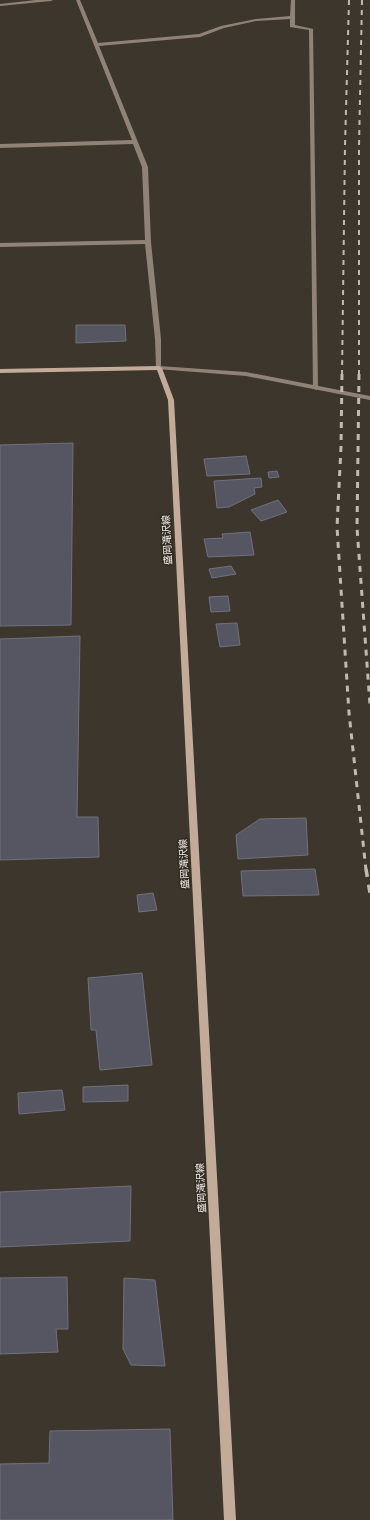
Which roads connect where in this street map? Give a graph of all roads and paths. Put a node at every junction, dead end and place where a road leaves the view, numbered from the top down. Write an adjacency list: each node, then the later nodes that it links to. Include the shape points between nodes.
1 (51, 0): 4 (street)
2 (78, 0): 6 (street)
3 (292, 0): 5 (street)
4 (0, 6)
5 (292, 17): 6 (street, via 256,20 185,37); 13 (street, via 292,26 311,29)
6 (97, 45): 7 (street)
7 (136, 142): 8 (street); 9 (street, via 145,167)
8 (0, 146)
9 (148, 242): 10 (street); 11 (street)
10 (0, 245)
11 (159, 368): 12 (main road); 13 (street, via 246,374); 15 (main road, 盛岡滝沢線, via 171,400)
12 (0, 372)
13 (316, 388): 14 (street)
14 (370, 398)
15 (230, 1520)

